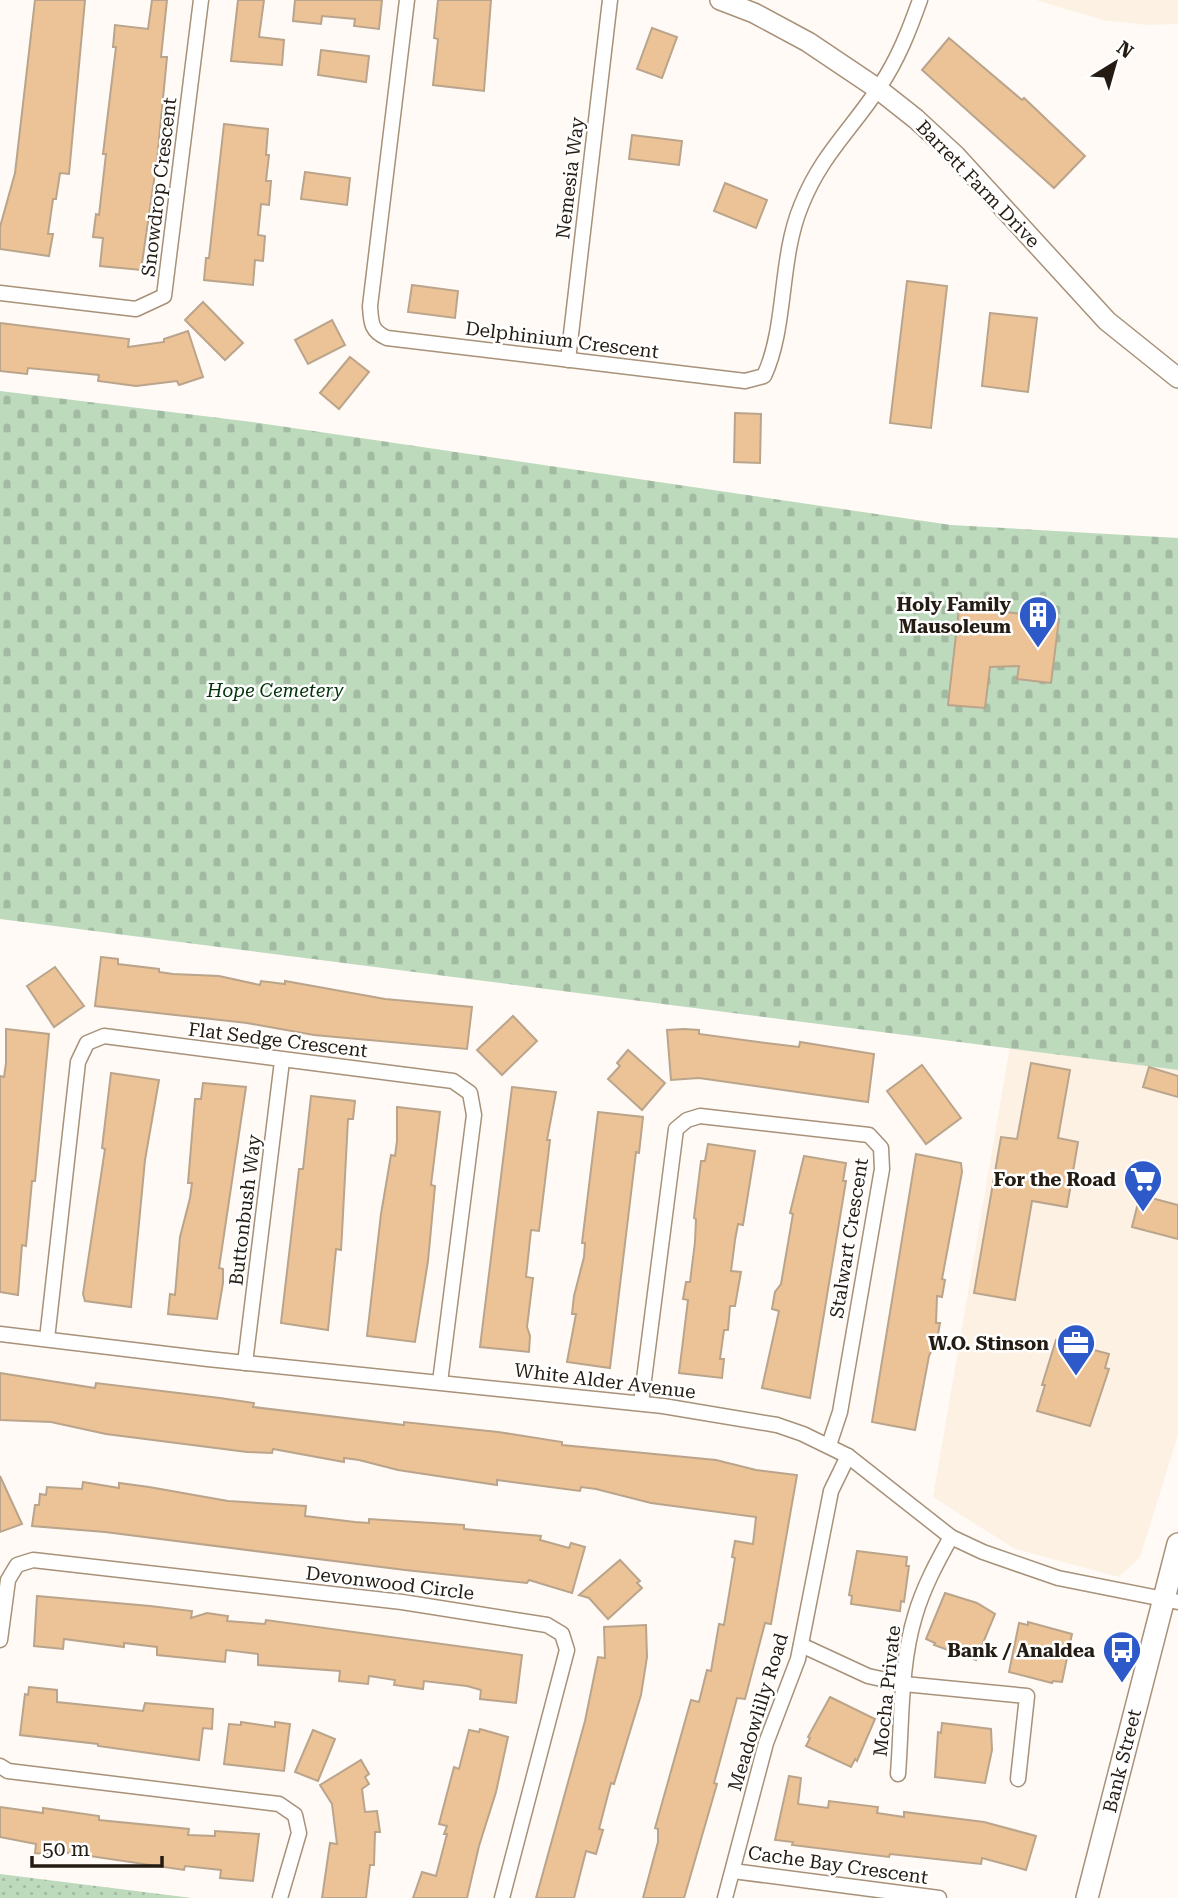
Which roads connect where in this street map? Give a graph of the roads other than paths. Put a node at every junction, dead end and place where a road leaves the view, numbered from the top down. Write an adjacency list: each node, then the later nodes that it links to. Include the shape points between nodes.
1 (201, 0): 7 (street, Snowdrop Crescent, via 164,296 136,309)
2 (407, 0): 8 (street, Delphinium Crescent, via 371,326 387,338)
3 (610, 0): 8 (street, Nemesia Way)
4 (720, 0): 6 (street, Barrett Farm Drive, via 807,42)
5 (920, 0): 6 (street, via 905,44)
6 (878, 89): 8 (street, Delphinium Crescent, via 828,151 800,206 785,266 772,360 764,376 745,381); 9 (street, Barrett Farm Drive, via 955,155 1107,321)
7 (0, 293)
8 (568, 360)
9 (1178, 377)
10 (282, 1061): 12 (street, Flat Sedge Crescent, via 104,1036 88,1043 78,1062); 13 (street, Buttonbush Way); 14 (street, Flat Sedge Crescent, via 453,1081 470,1093 474,1115)
11 (0, 1334): 12 (street, White Alder Avenue)
12 (47, 1339): 13 (street, White Alder Avenue)
13 (246, 1363): 14 (street, White Alder Avenue)
14 (440, 1382): 15 (street, White Alder Avenue)
15 (641, 1403): 16 (street, White Alder Avenue, via 777,1425); 16 (street, Stalwart Crescent, via 676,1129 700,1116 869,1135 881,1148 882,1169 840,1412)
16 (829, 1445): 17 (street, White Alder Avenue)
17 (848, 1457): 18 (street, White Alder Avenue); 22 (street, Meadowlilly Road, via 831,1490)
18 (951, 1537): 20 (street, White Alder Avenue, via 1047,1575); 23 (street, Mocha Private, via 934,1565 914,1618)
19 (1178, 1544): 20 (main road, Bank Street)
20 (1171, 1601): 32 (main road, Bank Street)
21 (0, 1640): 29 (street, Devonwood Circle, via 8,1580 17,1565 33,1560 402,1602 547,1625 562,1634 567,1650)
22 (801, 1645): 23 (street, via 868,1676); 27 (street, Meadowlilly Road, via 766,1743)
23 (904, 1684): 25 (street, Mocha Private); 26 (street, via 1027,1696)
24 (0, 1766): 28 (street, via 8,1771 279,1804 295,1815 299,1833)
25 (898, 1773)
26 (1018, 1779)
27 (733, 1871): 30 (street, Meadowlilly Road); 31 (street, Cache Bay Crescent)
28 (280, 1898)
29 (502, 1898)
30 (725, 1898)
31 (939, 1898)
32 (1087, 1898)

